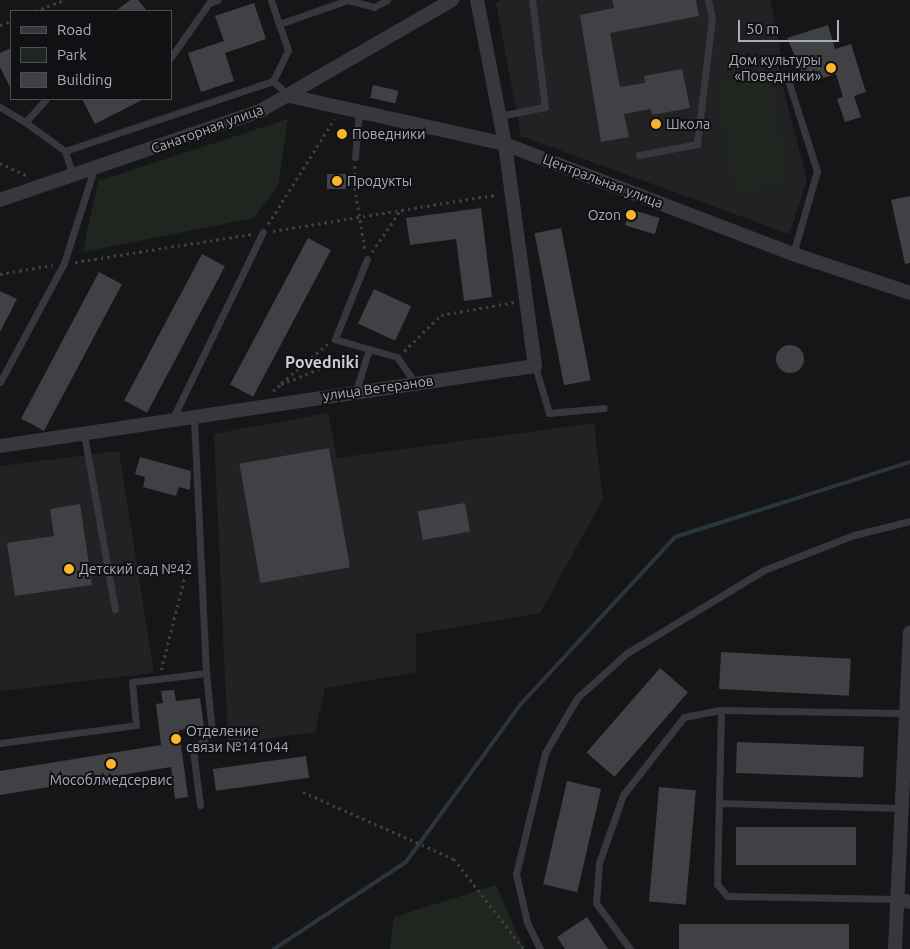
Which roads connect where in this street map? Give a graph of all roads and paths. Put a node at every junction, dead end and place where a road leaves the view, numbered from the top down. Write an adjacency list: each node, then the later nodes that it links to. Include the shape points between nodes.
1 (64, 0): 9 (path)
2 (218, 0): 11 (lane, via 209,3)
3 (271, 0): 10 (lane)
4 (387, 0): 10 (lane, via 374,7 348,0)
5 (452, 0): 14 (street, Санаторная улица)
6 (477, 0): 19 (street)
7 (532, 0): 19 (lane, via 545,107)
8 (708, 0): 23 (lane, via 712,19 697,144)
9 (38, 10)
10 (279, 24): 13 (lane, via 288,50)
11 (172, 56)
12 (788, 77): 34 (lane, via 818,171)
13 (273, 81): 14 (lane); 22 (lane)
14 (289, 96): 17 (street, Центральная улица); 26 (street, Санаторная улица, via 246,118)
15 (45, 100): 20 (lane)
16 (0, 107): 20 (lane)
17 (339, 108): 18 (street, Центральная улица); 33 (path)
18 (359, 113): 21 (street, Центральная улица); 24 (lane)
19 (499, 116): 21 (street)
20 (25, 122): 22 (lane)
21 (505, 144): 34 (street, Центральная улица); 39 (street)
22 (65, 151): 27 (lane)
23 (639, 155)
24 (355, 157): 32 (path)
25 (0, 163): 28 (path, via 8,169 15,167)
26 (94, 169): 27 (street, Санаторная улица); 36 (lane)
27 (73, 176): 30 (street, Санаторная улица)
28 (33, 180)
29 (498, 194): 31 (path)
30 (0, 200)
31 (400, 211): 32 (path); 35 (path)
32 (360, 219): 33 (path); 35 (path)
33 (263, 232): 36 (path); 49 (lane)
34 (794, 254): 38 (street, Центральная улица)
35 (367, 259): 40 (lane)
36 (64, 263): 37 (path); 44 (lane)
37 (0, 274)
38 (910, 293)
39 (526, 300): 42 (path, via 441,315); 43 (street)
40 (334, 338): 41 (lane); 41 (path, via 281,384)
41 (369, 349): 42 (lane); 46 (lane)
42 (397, 357): 45 (lane)
43 (535, 366): 45 (street, улица Ветеранов); 47 (lane, via 549,413)
44 (0, 382)
45 (415, 383): 46 (street, улица Ветеранов)
46 (356, 391): 48 (street, улица Ветеранов)
47 (604, 408)
48 (194, 417): 49 (street, улица Ветеранов); 56 (lane)
49 (172, 420): 50 (street, улица Ветеранов)
50 (84, 434): 51 (street, улица Ветеранов); 54 (lane)
51 (0, 446)
52 (910, 520): 67 (lane, via 854,535 764,570 627,653 577,698 545,753 516,874 527,922)
53 (192, 549): 57 (path)
54 (115, 609)
55 (910, 632): 59 (street)
56 (206, 673): 57 (lane); 63 (lane, via 212,732 193,750)
57 (159, 679): 60 (lane, via 132,682 136,725)
58 (721, 710): 59 (lane); 62 (lane); 68 (lane, via 684,717 623,795 599,863 596,903)
59 (905, 713): 64 (street)
60 (0, 743)
61 (303, 792): 66 (path, via 454,859)
62 (719, 803): 64 (lane); 65 (lane, via 717,884 727,896)
63 (200, 805)
64 (901, 808): 65 (street)
65 (904, 900): 69 (street)
66 (524, 949)
67 (540, 949)
68 (630, 949)
69 (895, 949)

